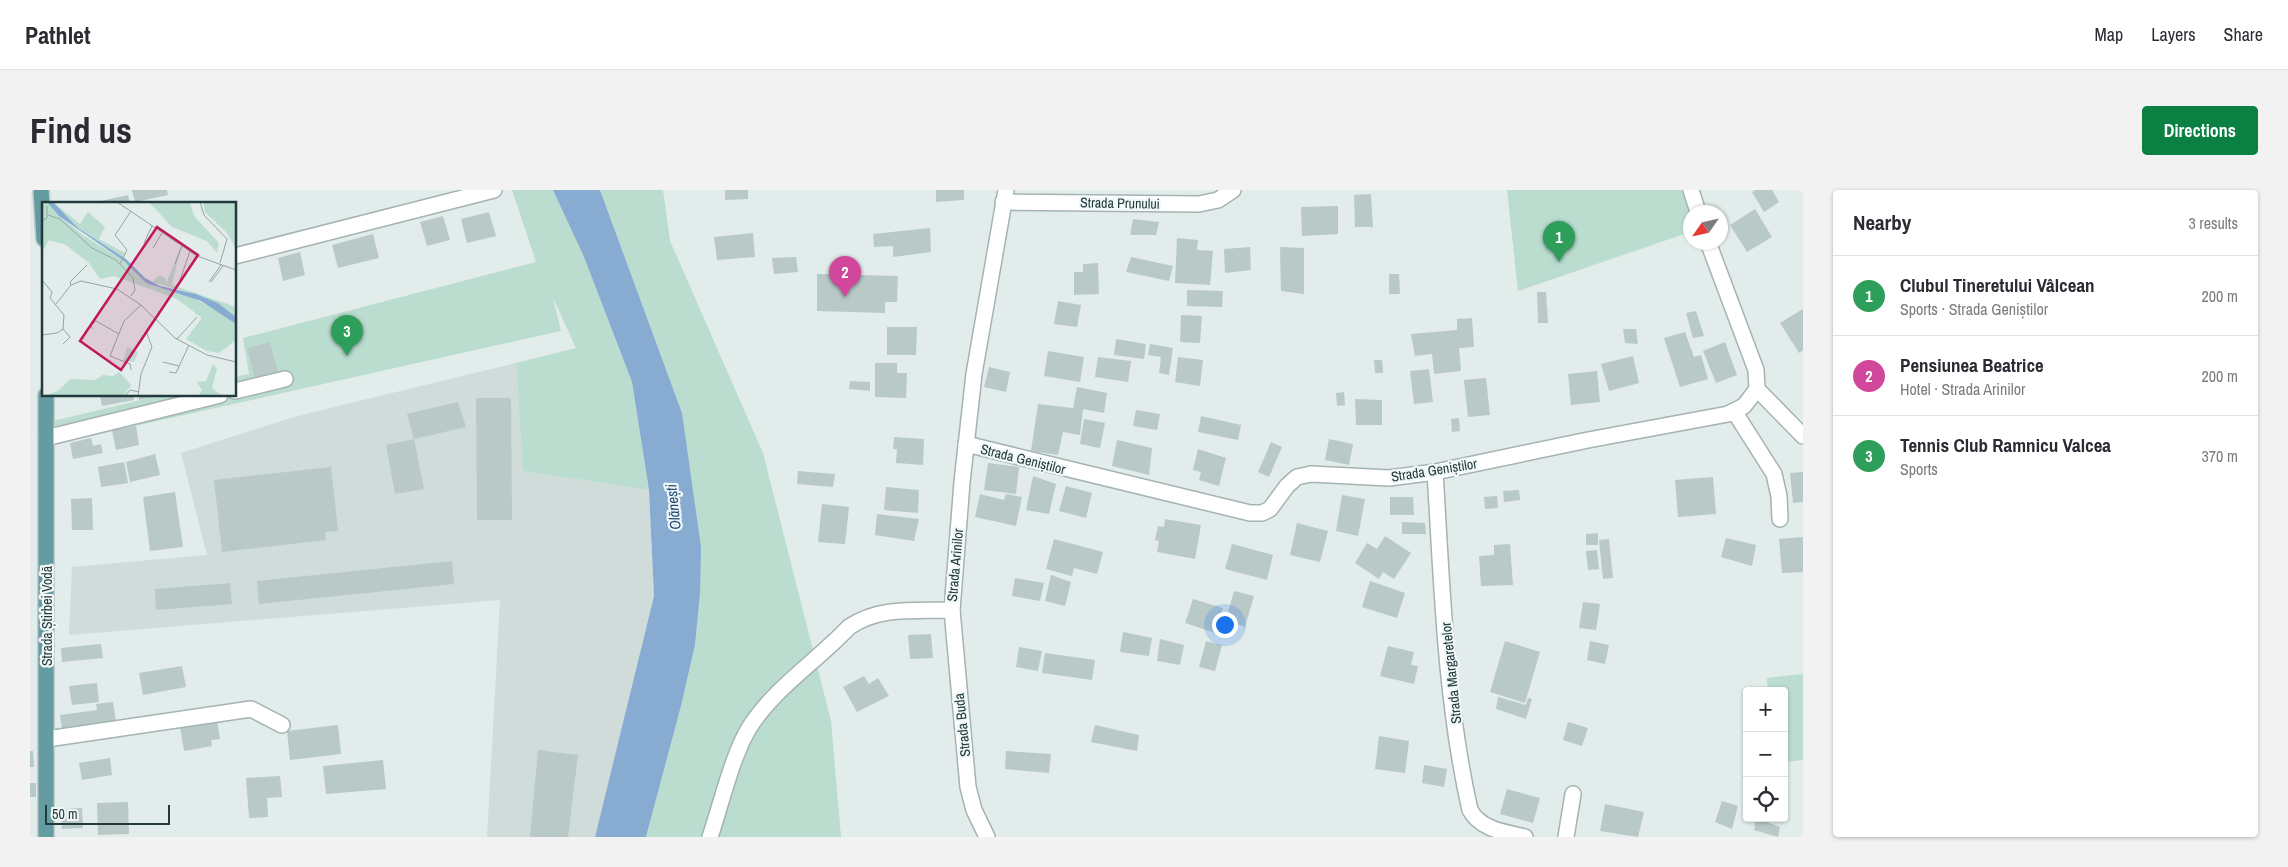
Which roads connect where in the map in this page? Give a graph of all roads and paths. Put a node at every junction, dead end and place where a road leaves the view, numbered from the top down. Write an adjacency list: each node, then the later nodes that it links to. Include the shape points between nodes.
1 (41, 190): 7 (main road)
2 (494, 190): 9 (street)
3 (1233, 190): 5 (street, Strada Prunului, via 1218,200 1199,204)
4 (1691, 190): 6 (street)
5 (1005, 196): 18 (street, Strada Arinilor, via 974,374)
6 (1696, 205)
7 (42, 206)
8 (1711, 250): 11 (street, via 1756,370)
9 (236, 256)
10 (285, 379): 12 (street)
11 (1757, 389): 15 (street, Strada Geniștilor, via 1744,406); 16 (street)
12 (236, 391)
13 (46, 396): 17 (main road, Strada Știrbei Vodă)
14 (216, 396): 17 (street)
15 (1734, 411): 19 (street, Strada Geniștilor); 20 (street, via 1774,474 1780,496)
16 (1803, 436)
17 (46, 438): 23 (main road, Strada Știrbei Vodă)
18 (966, 444): 19 (street, Strada Geniștilor, via 1250,513 1270,509 1297,476 1389,478); 21 (street, Strada Arinilor)
19 (1435, 472): 28 (street, Strada Margaretelor, via 1449,669 1470,810 1480,823)
20 (1780, 519)
21 (952, 610): 26 (street, Strada Arinilor, via 881,612 849,627 767,704 750,726 734,763); 27 (street, Strada Buda, via 968,787)
22 (282, 726): 23 (street, via 251,709)
23 (47, 740): 25 (main road, Strada Știrbei Vodă)
24 (1573, 794): 29 (street)
25 (46, 837)
26 (710, 837)
27 (986, 837)
28 (1525, 837)
29 (1566, 837)

